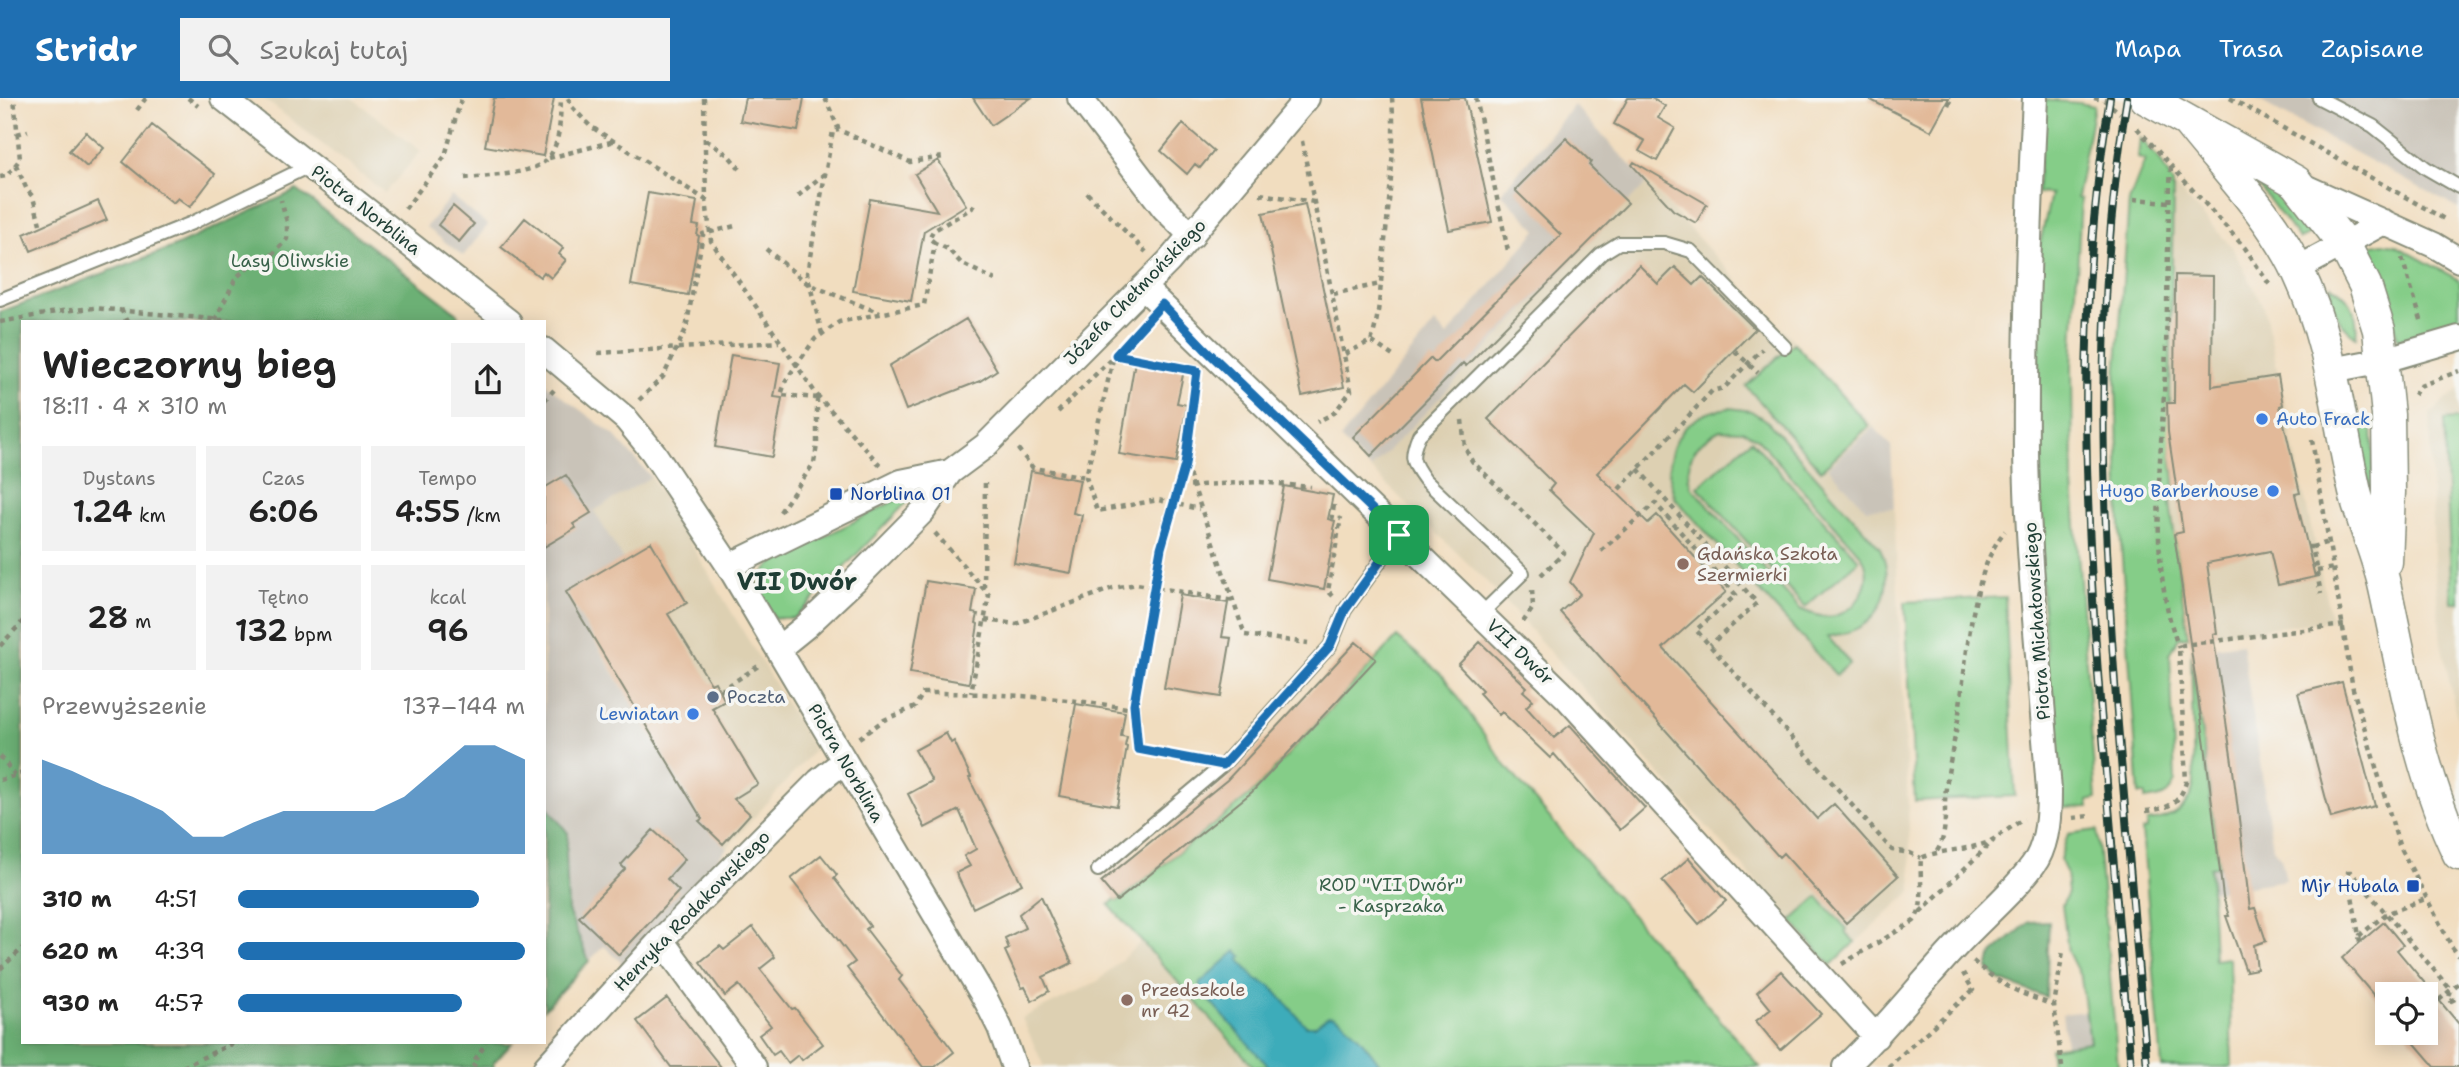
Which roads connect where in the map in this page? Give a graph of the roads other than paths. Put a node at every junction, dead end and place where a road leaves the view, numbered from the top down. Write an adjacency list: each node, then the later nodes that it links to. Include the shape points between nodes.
1 (223, 98): 8 (street, Piotra Norblina)
2 (1080, 98): 12 (street, via 1164,208)
3 (1307, 98): 12 (street, Józefa Chełmońskiego)
4 (2035, 98): 34 (street, Piotra Michałowskiego, via 2026,454 2048,817 2043,844 2022,877)
5 (2319, 98): 10 (lane, via 2373,126 2426,168)
6 (2134, 112): 7 (street)
7 (2188, 121): 9 (street); 15 (street, via 2272,228)
8 (309, 166): 17 (lane, via 192,223); 18 (street, Piotra Norblina)
9 (2296, 182): 11 (street); 13 (street)
10 (2459, 187)
11 (2384, 222): 13 (street); 14 (street)
12 (1192, 236): 16 (street, Józefa Chełmońskiego)
13 (2343, 244): 15 (street); 22 (street, via 2365,285)
14 (2459, 260)
15 (2297, 269): 23 (street)
16 (1143, 287): 24 (street, Józefa Chełmońskiego, via 985,446); 25 (street, VII Dwór)
17 (0, 300)
18 (506, 320)
19 (2459, 338): 22 (street)
20 (1785, 347): 28 (lane, via 1691,251 1664,243 1619,243 1601,254 1419,435 1413,450 1413,465 1425,480 1523,573)
21 (546, 352): 26 (street, Piotra Norblina, via 622,415 653,452)
22 (2384, 360): 23 (street); 27 (street, via 2389,492)
23 (2332, 370): 27 (street, via 2356,493)
24 (950, 472): 26 (street, Józefa Chełmońskiego, via 901,482); 29 (street, Józefa Chełmońskiego, via 923,512)
25 (1399, 535): 28 (street, VII Dwór); 32 (lane, via 1345,610 1330,646 1223,765)
26 (729, 566): 29 (street, Piotra Norblina)
27 (2385, 585): 31 (street, via 2423,762)
28 (1481, 614): 34 (street, VII Dwór, via 1568,699)
29 (779, 648): 30 (street, Piotra Norblina)
30 (849, 752): 33 (street, Henryka Rodakowskiego); 37 (street, Piotra Norblina, via 987,1002)
31 (2459, 854)
32 (1098, 870)
33 (660, 940): 35 (street, Henryka Rodakowskiego); 36 (street)
34 (1876, 1037): 38 (street, Piotra Michałowskiego)
35 (546, 1067)
36 (754, 1067)
37 (1014, 1067)
38 (1845, 1067)

